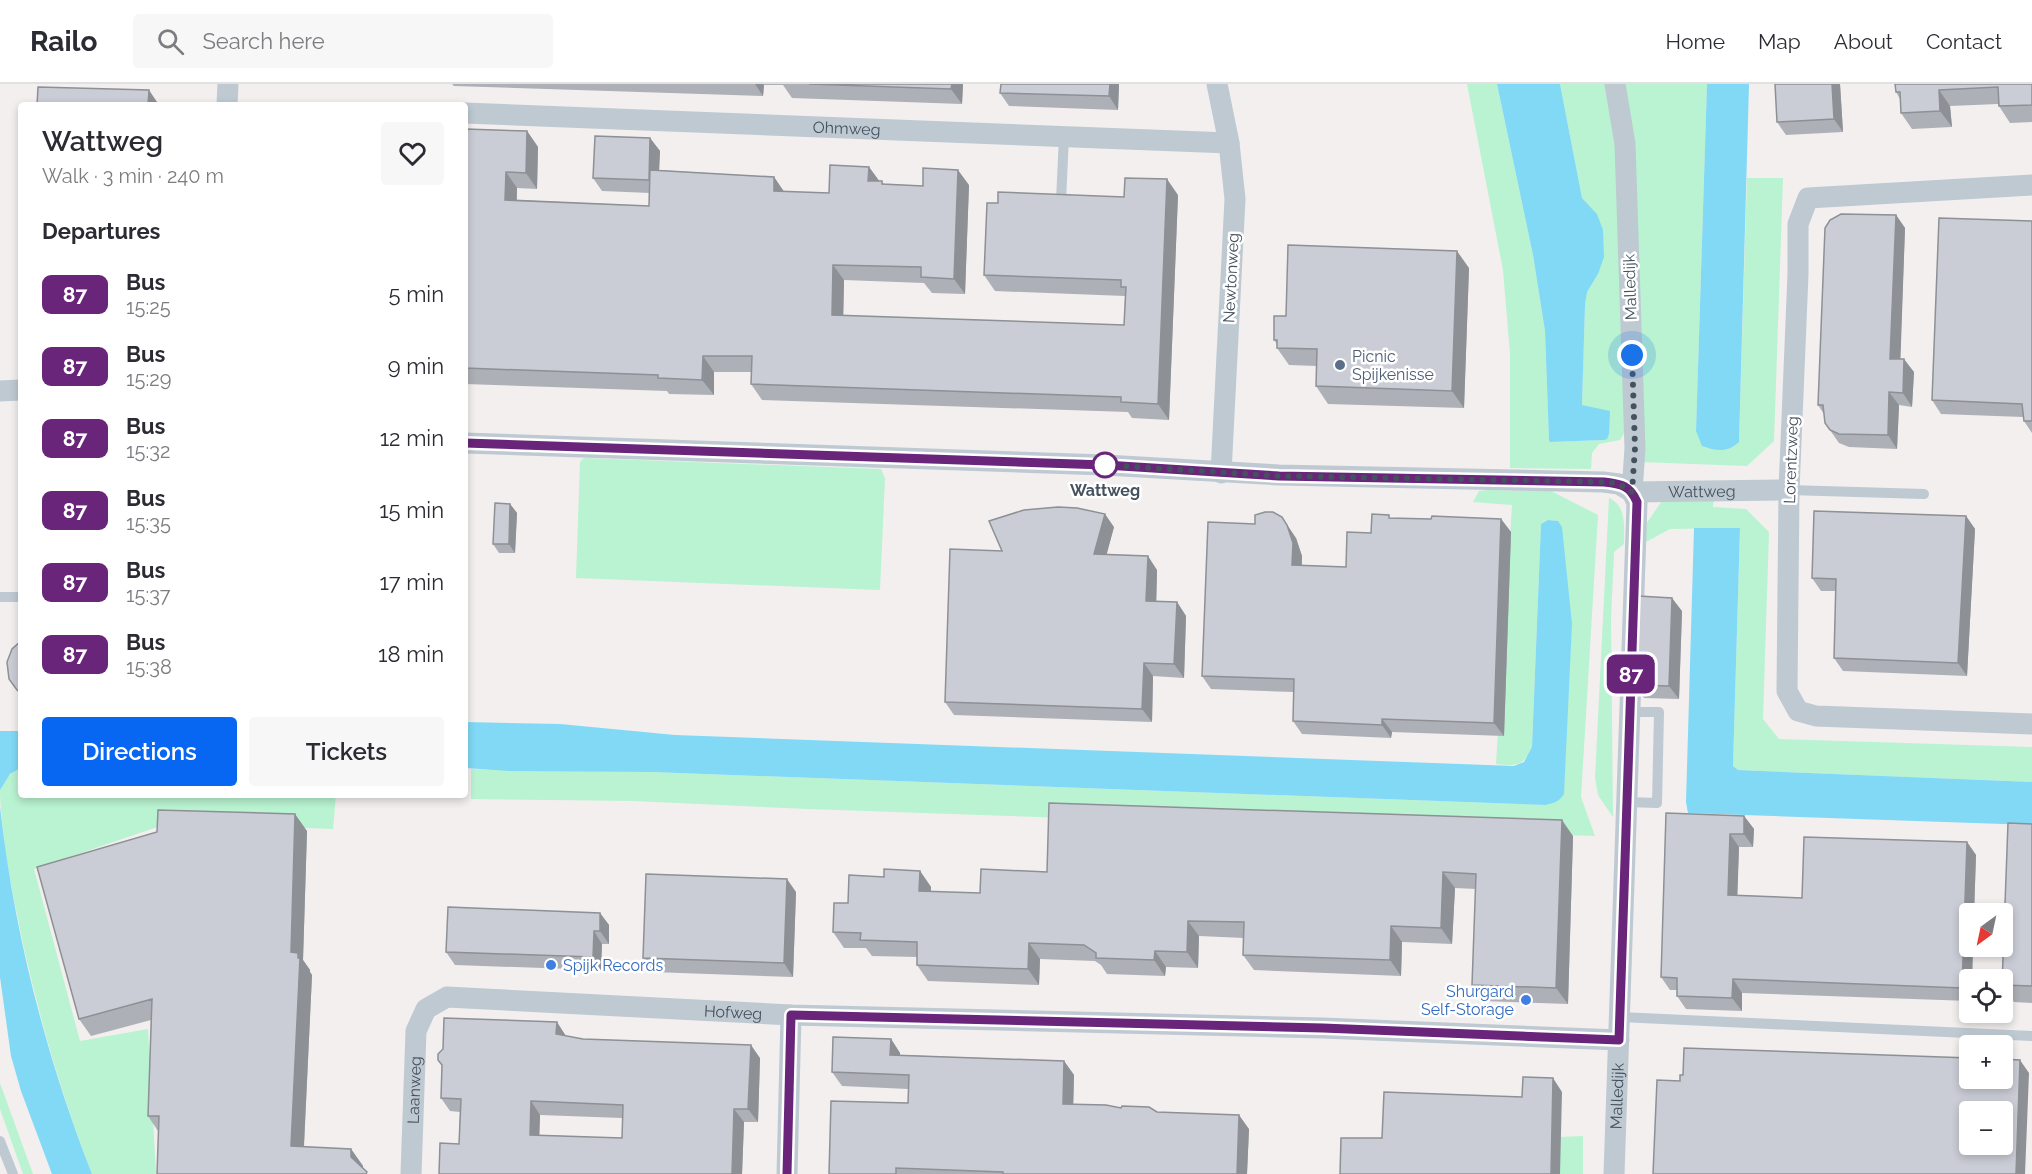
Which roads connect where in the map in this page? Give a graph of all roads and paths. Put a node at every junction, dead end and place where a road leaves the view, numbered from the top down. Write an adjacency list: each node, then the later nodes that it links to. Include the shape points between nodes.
1 (228, 84): 4 (street)
2 (1217, 84): 7 (street, Newtonweg)
3 (1616, 84): 15 (street, Malledijk, via 1625,144 1635,448)
4 (227, 102)
5 (468, 113): 6 (street, Ohmweg)
6 (1064, 136): 7 (street, Ohmweg); 9 (lane)
7 (1229, 143): 13 (street, Newtonweg, via 1235,199)
8 (2032, 185): 14 (street, Lorentzweg, via 1808,198 1798,224)
9 (1061, 201)
10 (18, 390): 11 (street)
11 (0, 391)
12 (468, 443): 13 (street, Wattweg, via 1105,465)
13 (1221, 473): 15 (street, Wattweg, via 1604,482 1619,484)
14 (1789, 490): 15 (street, Wattweg); 16 (lane); 20 (street, Lorentzweg, via 1787,691 1798,711 1816,716)
15 (1632, 492): 19 (street, Malledijk, via 1637,502)
16 (1924, 494)
17 (0, 597): 18 (lane)
18 (18, 597)
19 (1630, 712): 21 (street, Malledijk); 21 (lane, via 1659,712 1657,803)
20 (2032, 724)
21 (1627, 802): 24 (street, Malledijk)
22 (426, 1009): 23 (street, Hofweg, via 447,997); 29 (street, Laanweg, via 416,1030)
23 (791, 1015): 26 (street, Hofweg, via 1323,1028); 30 (street)
24 (1620, 1017): 25 (lane); 26 (street, Malledijk)
25 (2032, 1036)
26 (1619, 1040): 31 (street, Malledijk)
27 (0, 1141): 28 (lane)
28 (13, 1174)
29 (411, 1174)
30 (787, 1174)
31 (1614, 1174)

